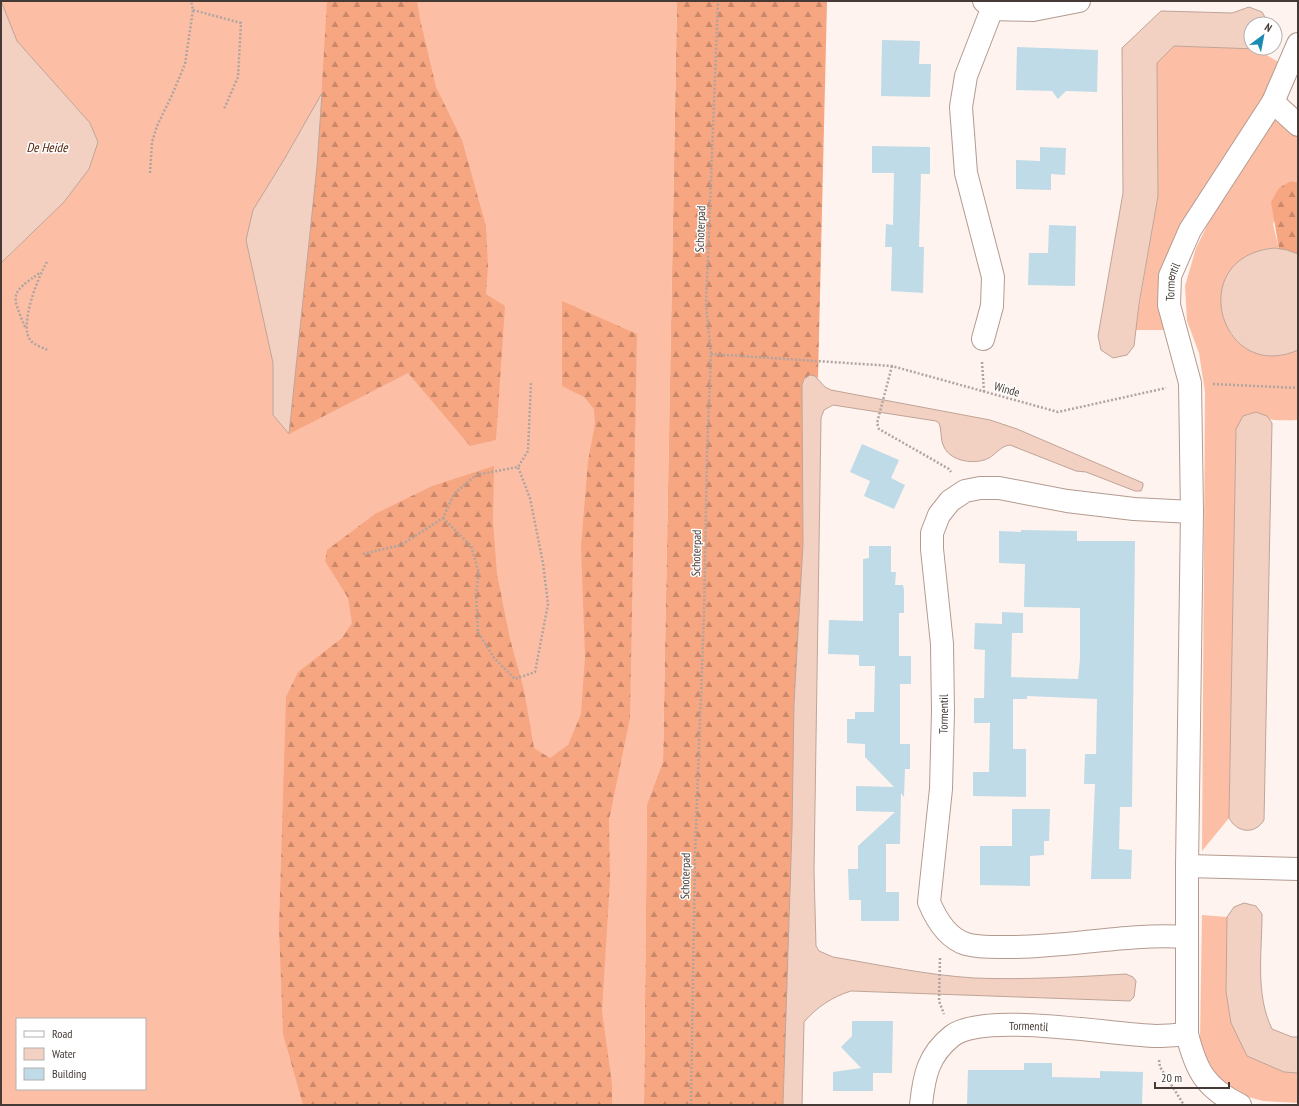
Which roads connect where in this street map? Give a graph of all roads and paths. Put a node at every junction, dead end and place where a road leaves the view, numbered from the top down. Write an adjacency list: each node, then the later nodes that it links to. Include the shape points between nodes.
1 (191, 1): 5 (path)
2 (718, 1): 16 (path, Schoterpad, via 706,305)
3 (1079, 1): 4 (street, via 1033,10)
4 (988, 5): 14 (street, via 966,76 961,107 966,173 993,277 992,306)
5 (193, 10): 8 (path, via 241,23 238,77); 10 (path, via 185,64 157,126 152,142)
6 (1298, 44): 7 (street, Tormentil)
7 (1273, 102): 9 (street); 19 (street, Tormentil, via 1190,230 1170,276 1169,305)
8 (224, 109)
9 (1298, 125)
10 (150, 173)
11 (47, 262): 12 (path)
12 (41, 272): 13 (path); 13 (path, via 17,290 14,302)
13 (26, 328): 15 (path, via 32,342)
14 (983, 340): 21 (path)
15 (48, 350)
16 (711, 354): 17 (path, Winde); 34 (path, Schoterpad, via 695,853)
17 (892, 366): 21 (path, Winde); 23 (path, via 877,423 879,429 948,469)
18 (531, 382): 22 (path, via 528,451)
19 (1190, 383): 20 (path, Winde); 21 (path, Winde, via 1058,412); 24 (street, Tormentil)
20 (1298, 388)
21 (984, 392)
22 (518, 467): 25 (path, via 476,475 454,494); 25 (path, via 530,498 548,604 535,672 516,678 494,658 478,632 476,593 479,573 470,546)
23 (965, 491): 24 (street, Tormentil, via 999,488 1134,510); 29 (street, Tormentil, via 950,501 939,515 932,533 942,644 943,711 941,789 929,902 936,919 949,933 966,944 990,947 1029,947 1157,935)
24 (1192, 512): 27 (street, Tormentil)
25 (443, 518): 26 (path, via 401,545)
26 (363, 554)
27 (1186, 866): 28 (street); 29 (street, Tormentil)
28 (1298, 869)
29 (1186, 937): 32 (street, Tormentil)
30 (939, 970): 31 (path)
31 (940, 1001)
32 (1187, 1034): 33 (street, Tormentil); 37 (street, Tormentil, via 1194,1060 1208,1083 1225,1098)
33 (1156, 1036): 35 (street, Tormentil, via 1050,1026 987,1026 966,1030 953,1035 934,1053 927,1068); 36 (path, via 1160,1067)
34 (691, 1105)
35 (921, 1105)
36 (1184, 1105)
37 (1240, 1105)

